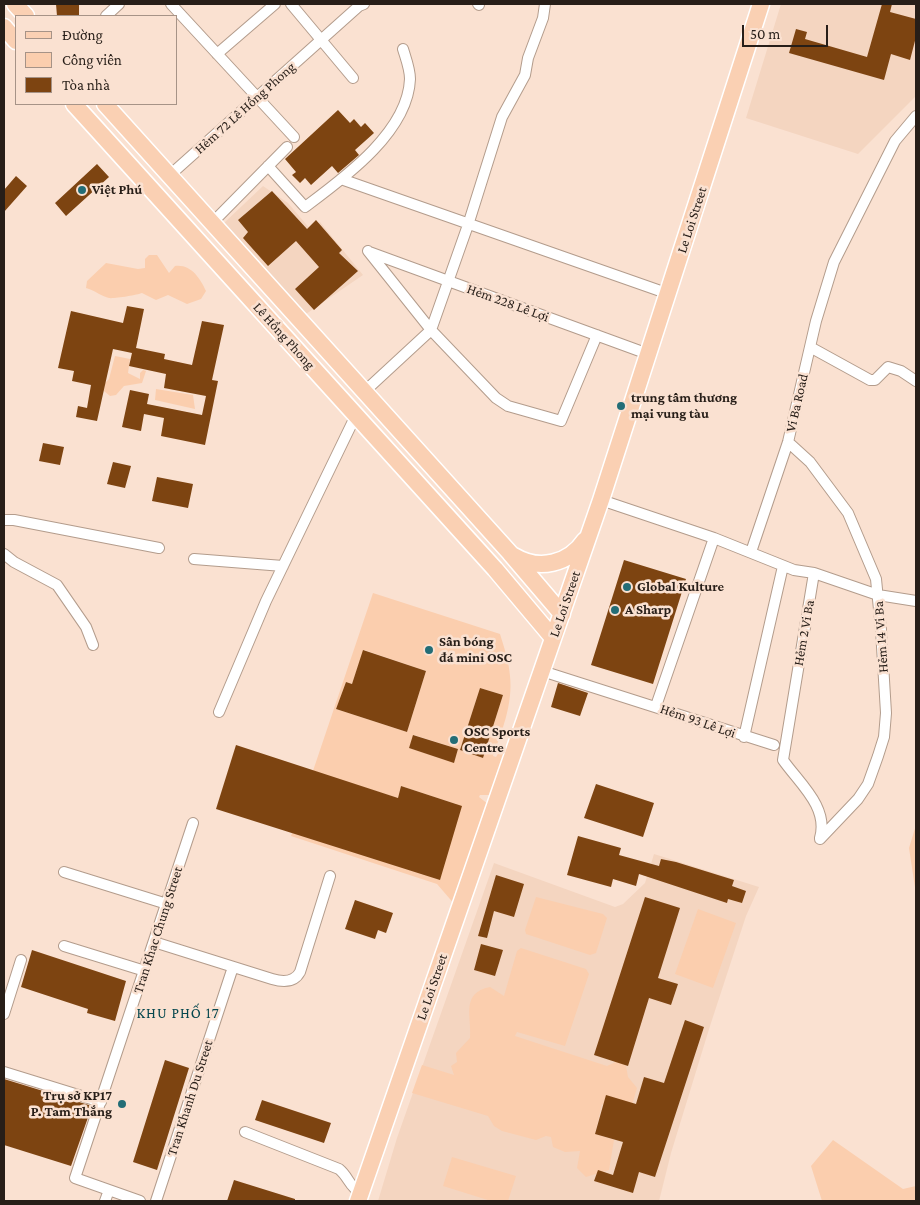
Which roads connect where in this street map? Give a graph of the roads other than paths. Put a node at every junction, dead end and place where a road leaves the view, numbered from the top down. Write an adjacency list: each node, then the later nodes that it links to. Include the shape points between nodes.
1 (14, 4): 9 (main road)
2 (119, 4): 10 (street)
3 (171, 4): 15 (street)
4 (275, 4): 15 (street)
5 (291, 4): 13 (street)
6 (360, 4): 13 (street, Hẻm 72 Lê Hồng Phong)
7 (545, 4): 27 (street, via 525,75 502,117)
8 (761, 4): 30 (main road, Le Loi Street)
9 (25, 15)
10 (107, 15)
11 (4, 27): 12 (main road)
12 (15, 40)
13 (321, 40): 16 (street); 17 (street, Hẻm 72 Lê Hồng Phong)
14 (403, 49): 25 (street, via 410,76 402,107 389,132)
15 (217, 54): 17 (street)
16 (353, 78)
17 (257, 97): 21 (street); 24 (street, Hẻm 72 Lê Hồng Phong)
18 (75, 105): 28 (main road, Lê Hồng Phong)
19 (106, 105): 24 (main road, Lê Hồng Phong)
20 (916, 116): 33 (street, Vi Ba Road, via 895,141 834,262)
21 (294, 137)
22 (287, 147): 23 (street)
23 (268, 166): 25 (street, via 306,207); 26 (street)
24 (170, 175): 26 (main road, Lê Hồng Phong)
25 (341, 179): 27 (street)
26 (208, 218): 28 (main road); 36 (main road, Lê Hồng Phong)
27 (468, 225): 29 (street); 30 (street)
28 (188, 230): 37 (main road, Lê Hồng Phong)
29 (449, 281): 31 (street); 31 (street, Hẻm 228 Lê Lợi, via 368,251); 32 (street, Hẻm 228 Lê Lợi)
30 (669, 294): 34 (main road, Le Loi Street)
31 (431, 330): 32 (street, via 496,398 508,406 561,420); 36 (street)
32 (597, 336): 34 (street, Hẻm 228 Lê Lợi)
33 (810, 347): 35 (street, via 870,380 875,380 888,366); 38 (street, Vi Ba Road)
34 (648, 354): 39 (main road, Le Loi Street)
35 (916, 380)
36 (365, 391): 37 (main road); 45 (main road, Lê Hồng Phong)
37 (352, 411): 48 (street); 52 (main road, Lê Hồng Phong)
38 (788, 442): 44 (street, Vi Ba Road); 53 (street, Hẻm 14 Vi Ba, via 810,462 848,513 876,579)
39 (601, 500): 41 (main road, Le Loi Street); 42 (street)
40 (4, 520): 43 (street)
41 (590, 531): 45 (main road, via 578,548 558,562 535,563); 55 (main road, Le Loi Street)
42 (714, 538): 44 (street); 59 (street)
43 (159, 548)
44 (751, 552): 49 (street)
45 (510, 553): 51 (main road, Lê Hồng Phong)
46 (4, 554): 57 (street, via 57,584)
47 (194, 559): 48 (street)
48 (283, 566): 60 (street)
49 (783, 566): 50 (street); 61 (street, Hẻm 93 Lê Lợi)
50 (814, 573): 53 (street); 64 (street, Hẻm 2 Vi Ba, via 783,760 816,802 823,829)
51 (529, 575): 52 (main road); 55 (main road, Lê Hồng Phong)
52 (511, 588): 56 (main road, Lê Hồng Phong)
53 (878, 595): 54 (street); 64 (street, Hẻm 14 Vi Ba, via 886,713 884,737 868,784 858,800)
54 (916, 601)
55 (562, 614): 56 (main road, Le Loi Street)
56 (553, 638): 58 (main road, Le Loi Street)
57 (94, 644)
58 (542, 671): 59 (street, Hẻm 93 Lê Lợi); 78 (main road, Le Loi Street)
59 (656, 706): 61 (street, Hẻm 93 Lê Lợi)
60 (219, 712)
61 (744, 737): 62 (street)
62 (774, 745)
63 (193, 823): 67 (street, Tran Khac Chung Street)
64 (820, 839)
65 (64, 872): 67 (street)
66 (330, 876): 71 (street, via 297,977 280,981)
67 (167, 904): 68 (street, Tran Khac Chung Street)
68 (154, 942): 71 (street); 72 (street, Tran Khac Chung Street)
69 (64, 946): 72 (street)
70 (21, 960): 73 (street)
71 (233, 967): 81 (street, Tran Khanh Du Street)
72 (145, 971): 75 (street, Tran Khac Chung Street)
73 (4, 1014)
74 (4, 1072): 75 (street)
75 (101, 1102): 77 (street, Tran Khac Chung Street, via 75,1178)
76 (245, 1132): 78 (street, via 339,1169)
77 (109, 1190): 79 (street); 80 (street)
78 (360, 1197)
79 (105, 1201)
80 (140, 1201)
81 (156, 1201)

